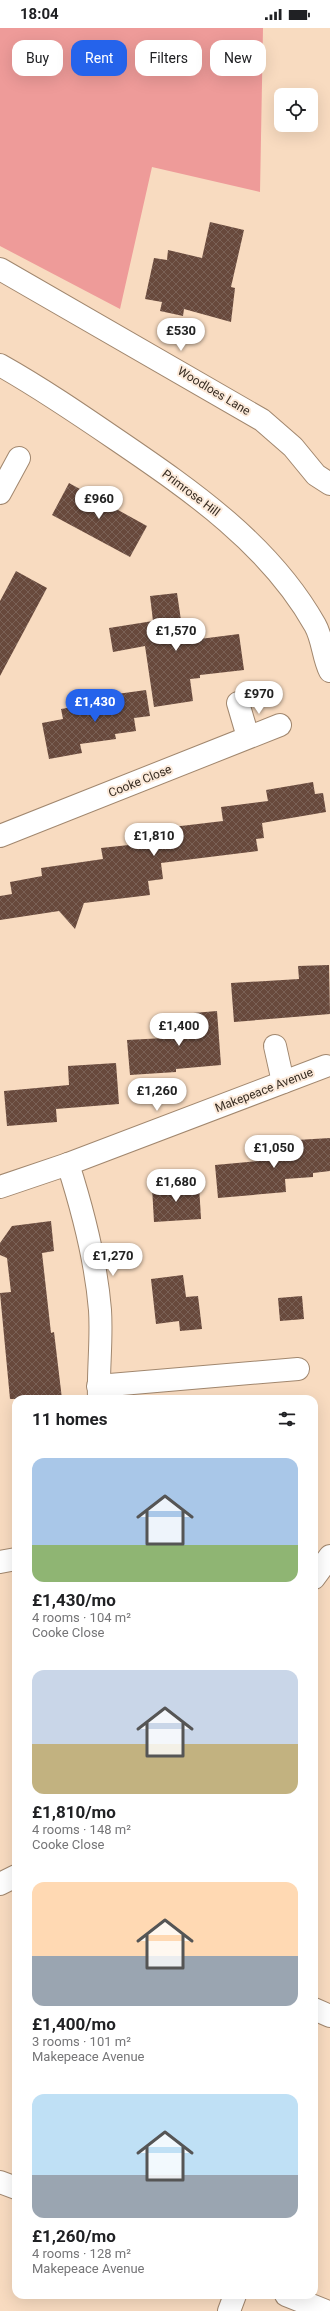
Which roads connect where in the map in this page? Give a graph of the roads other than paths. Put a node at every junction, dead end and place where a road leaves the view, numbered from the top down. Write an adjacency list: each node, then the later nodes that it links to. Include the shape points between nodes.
1 (0, 269): 4 (street, Woodloes Lane, via 262,420 293,447 316,475)
2 (0, 365): 6 (street, Primrose Hill, via 41,388 143,458 231,523 273,566 316,626 325,662)
3 (19, 458): 5 (street)
4 (330, 484)
5 (0, 493)
6 (330, 671)
7 (238, 703): 9 (street)
8 (280, 725): 9 (street, Cooke Close)
9 (248, 737): 10 (street, Cooke Close)
10 (0, 836)
11 (275, 1046): 13 (street)
12 (326, 1066): 13 (street, Makepeace Avenue)
13 (283, 1082): 14 (street, Makepeace Avenue)
14 (68, 1164): 15 (street, Makepeace Avenue); 17 (street, via 96,1275 100,1310)
15 (0, 1187)
16 (298, 1368): 17 (street)
17 (98, 1392)
18 (330, 1556): 21 (street)
19 (12, 1560): 20 (street)
20 (0, 1562)
21 (318, 1572)
22 (12, 1878): 23 (street)
23 (0, 1884)
24 (318, 2011): 25 (street)
25 (330, 2016)
26 (0, 2182): 27 (street)
27 (12, 2186)
28 (234, 2299): 30 (street)
29 (296, 2299): 31 (street)
30 (229, 2311)
31 (326, 2311)

